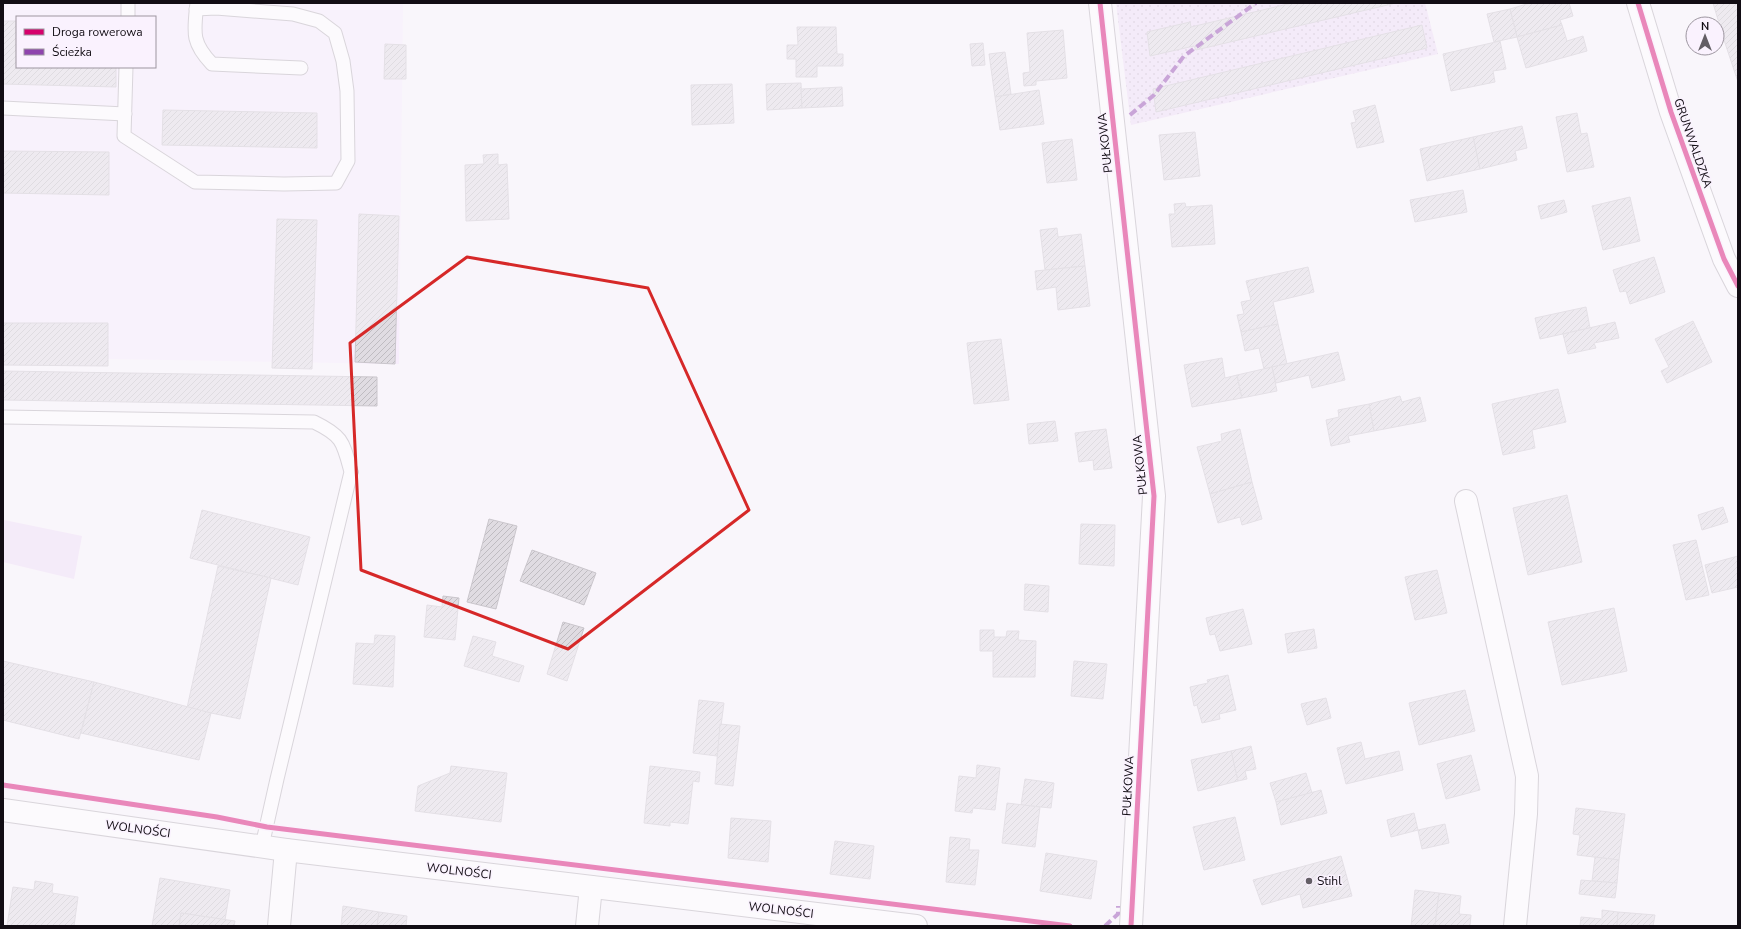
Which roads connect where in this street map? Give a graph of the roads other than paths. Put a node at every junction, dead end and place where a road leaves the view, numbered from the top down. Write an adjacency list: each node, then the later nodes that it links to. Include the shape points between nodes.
1 (128, 3): 5 (lane)
2 (1100, 3): 20 (street, PUŁKOWA, via 1154,496)
3 (1638, 3): 10 (street, GRUNWALDZKA, via 1674,119 1724,259)
4 (196, 6): 7 (lane, via 194,31 201,52 212,64); 9 (lane, via 293,14 319,21 335,33 344,61 347,90 348,161 336,182 195,182 124,136)
5 (128, 16)
6 (126, 68): 9 (lane)
7 (301, 68)
8 (3, 108): 9 (lane)
9 (125, 114)
10 (1738, 286)
11 (3, 417): 14 (lane, via 314,422 331,430 344,445 351,472)
12 (1466, 501): 21 (street, via 1527,776 1526,814)
13 (3, 810): 14 (street, WOLNOŚCI)
14 (262, 846): 15 (street, WOLNOŚCI)
15 (286, 850): 16 (street, WOLNOŚCI); 17 (street)
16 (591, 887): 18 (street); 19 (street, WOLNOŚCI)
17 (279, 926)
18 (587, 926)
19 (916, 926)
20 (1131, 926)
21 (1515, 926)

